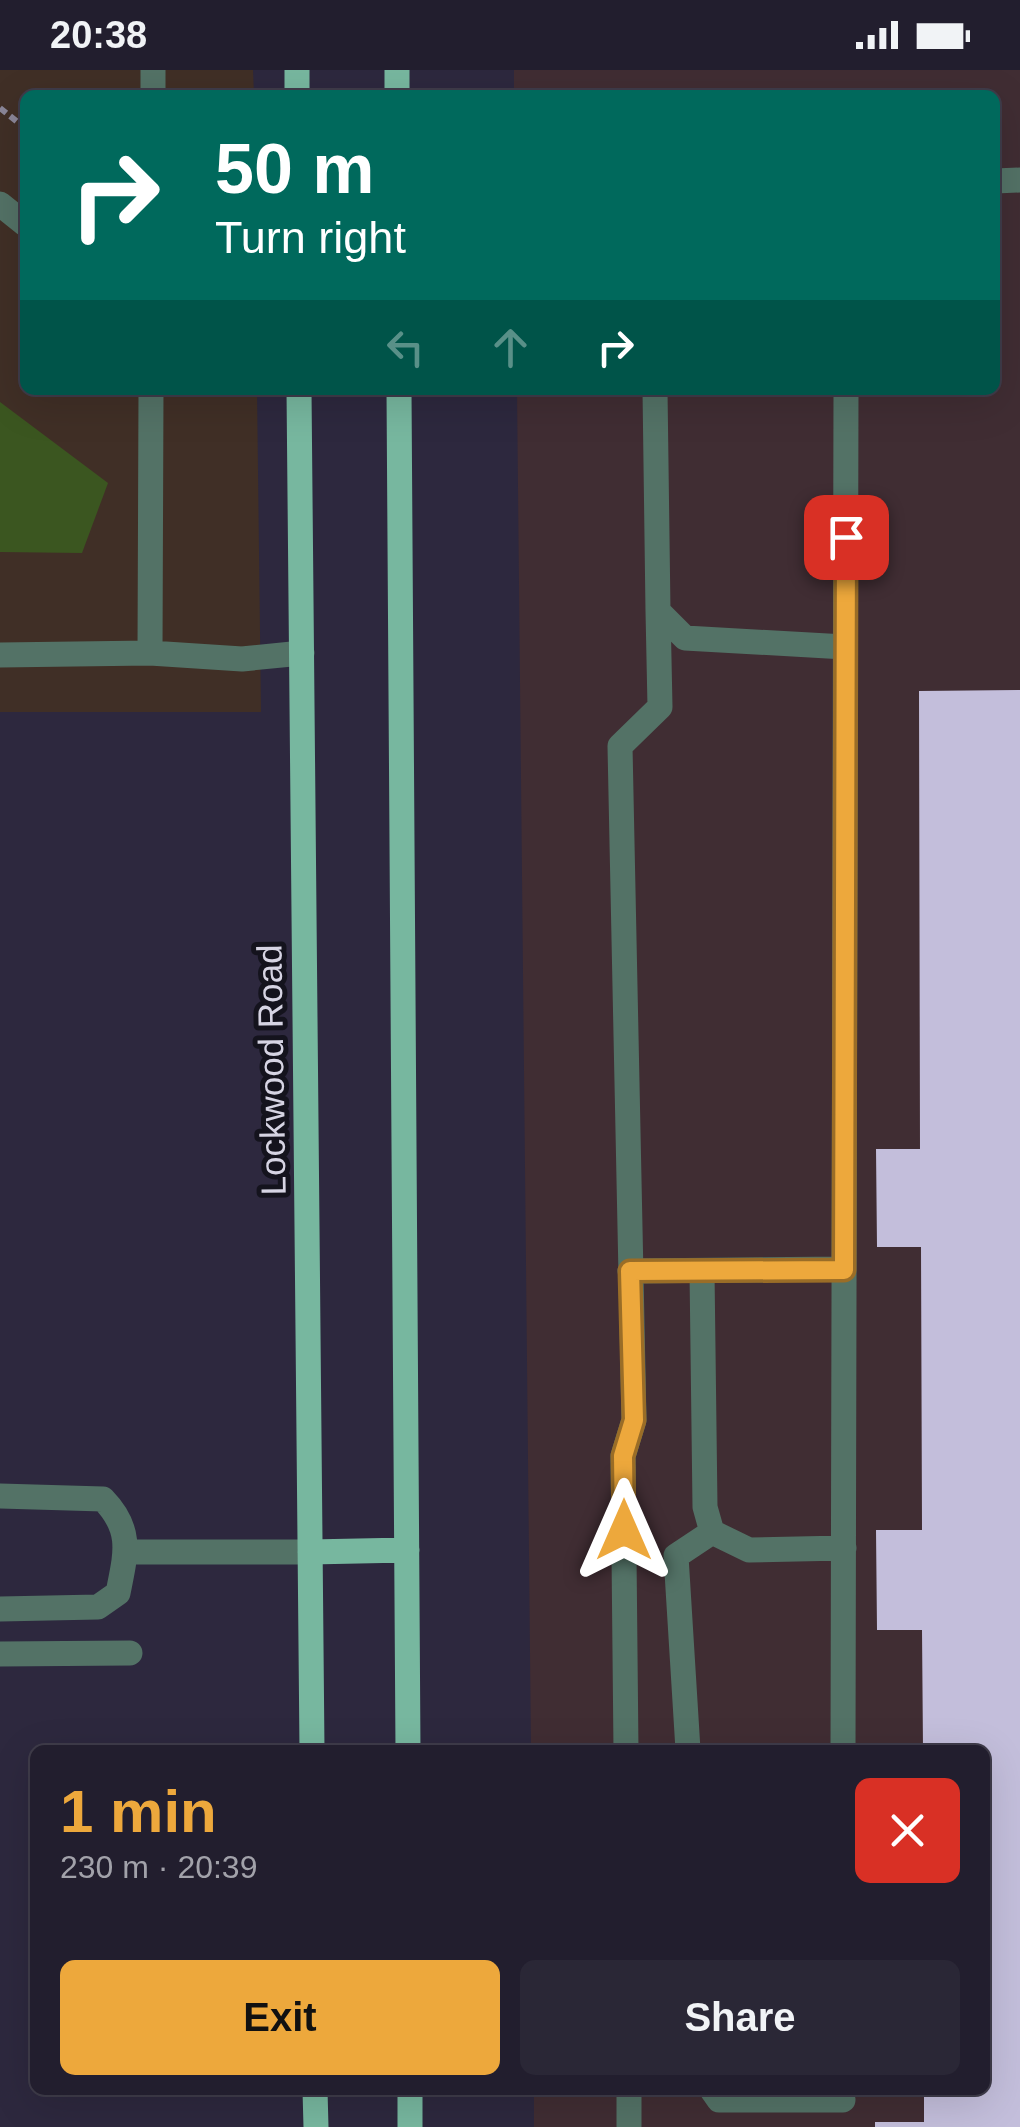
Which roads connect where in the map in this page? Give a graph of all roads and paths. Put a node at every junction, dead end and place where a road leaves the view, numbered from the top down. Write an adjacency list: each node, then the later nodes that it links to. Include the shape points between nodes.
1 (0, 108): 2 (path)
2 (20, 124)
3 (0, 204): 4 (lane)
4 (20, 220)
5 (152, 395): 13 (lane)
6 (300, 395): 14 (main road, Lockwood Road)
7 (399, 395): 21 (main road)
8 (655, 395): 10 (lane)
9 (846, 395): 11 (lane)
10 (658, 611): 11 (lane, via 685,638); 16 (lane, via 660,707 620,746)
11 (846, 647): 15 (lane)
12 (0, 654): 13 (lane)
13 (150, 654): 14 (lane)
14 (302, 654): 23 (main road, Lockwood Road)
15 (844, 1270): 17 (lane); 20 (lane)
16 (630, 1271): 17 (lane); 29 (lane, via 634,1420 623,1456)
17 (702, 1271): 19 (lane, via 705,1507)
18 (0, 1496): 22 (lane, via 103,1499 121,1518)
19 (712, 1532): 20 (lane, via 748,1550); 30 (lane, via 676,1556)
20 (844, 1548): 31 (lane)
21 (406, 1550): 23 (main road); 28 (main road)
22 (126, 1552): 23 (lane); 24 (lane, via 118,1593 98,1607)
23 (310, 1552): 27 (main road, Lockwood Road)
24 (0, 1609)
25 (130, 1653): 26 (lane)
26 (0, 1654)
27 (312, 1745)
28 (408, 1745)
29 (626, 1745)
30 (688, 1745)
31 (844, 1745)
32 (315, 2095): 38 (main road)
33 (410, 2095): 39 (main road)
34 (628, 2095): 37 (lane)
35 (716, 2095): 36 (lane)
36 (843, 2095): 40 (lane)
37 (629, 2126)
38 (316, 2127)
39 (410, 2127)
40 (843, 2127)

